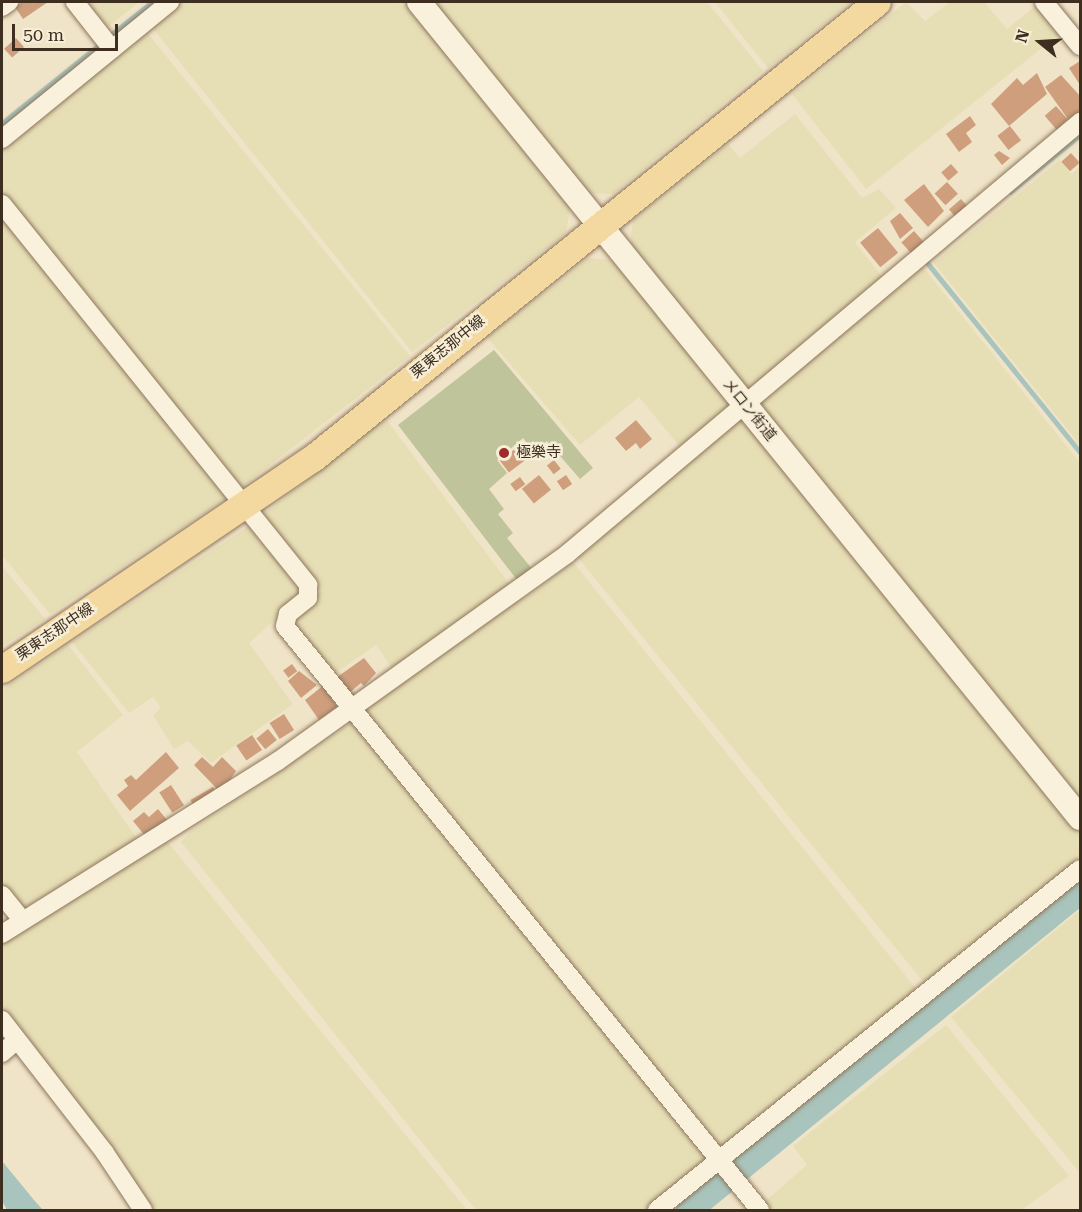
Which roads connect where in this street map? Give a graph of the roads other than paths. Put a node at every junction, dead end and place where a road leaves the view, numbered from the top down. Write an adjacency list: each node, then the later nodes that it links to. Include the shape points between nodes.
1 (9, 2): 7 (street)
2 (75, 2): 8 (street)
3 (170, 2): 8 (street)
4 (419, 2): 13 (street, メロン街道)
5 (877, 2): 13 (main road, 栗東志那中線)
6 (1044, 2): 9 (street)
7 (2, 7)
8 (106, 41): 11 (street)
9 (1080, 46)
10 (1080, 122): 14 (street)
11 (2, 139)
12 (2, 204): 15 (street)
13 (598, 226): 14 (street, メロン街道); 15 (main road, 栗東志那中線, via 313,458)
14 (744, 404): 17 (street, via 567,554); 18 (street, メロン街道)
15 (245, 507): 16 (main road, 栗東志那中線); 17 (street, via 308,585 308,598 288,614 285,626)
16 (2, 669)
17 (352, 710): 21 (street, via 203,810); 26 (street)
18 (1080, 818)
19 (1080, 869): 26 (street)
20 (2, 895): 21 (street)
21 (22, 920): 22 (street)
22 (2, 934)
23 (2, 1020): 24 (street)
24 (16, 1041): 25 (street); 27 (street, via 105,1153)
25 (2, 1053)
26 (719, 1160): 28 (street); 29 (street)
27 (143, 1210)
28 (657, 1210)
29 (760, 1210)

